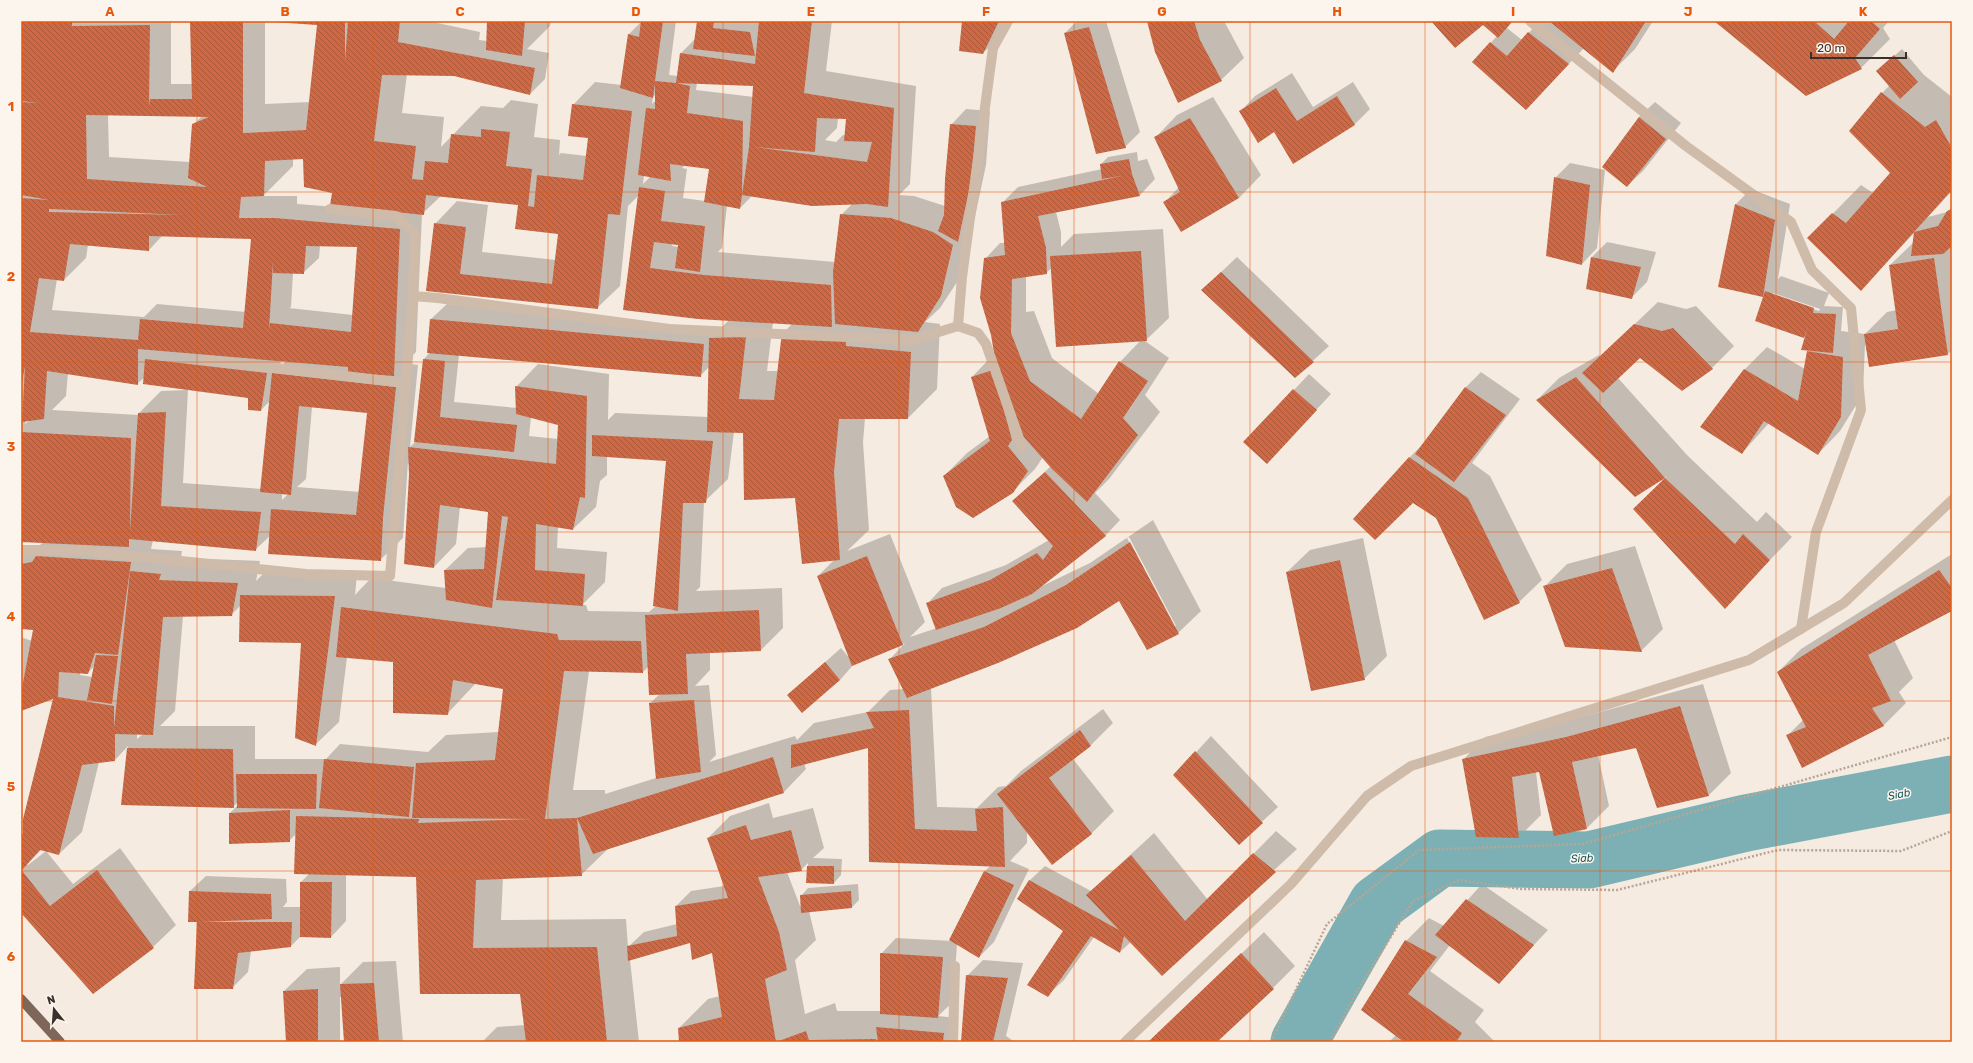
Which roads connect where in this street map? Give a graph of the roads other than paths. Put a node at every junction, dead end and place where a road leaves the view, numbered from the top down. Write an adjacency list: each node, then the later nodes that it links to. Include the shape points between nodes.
1 (1008, 21): 5 (street, via 993,48 962,276)
2 (1530, 21): 11 (street, via 1686,146 1791,222 1812,270 1851,308 1861,410 1816,532)
3 (330, 209): 4 (street, via 396,216 415,234)
4 (413, 296): 5 (street, via 669,329 913,340); 7 (street)
5 (958, 326): 8 (street, via 978,333 986,344)
6 (205, 360): 7 (street)
7 (405, 383): 10 (street, via 390,576 306,574 74,550)
8 (1022, 447)
9 (1952, 500): 11 (street, via 1844,603)
10 (21, 550)
11 (1801, 629): 16 (street, via 1749,660 1411,766 1367,796 1291,884)
12 (955, 966): 15 (street)
13 (21, 999): 14 (main road)
14 (60, 1042)
15 (953, 1042)
16 (1125, 1042)

